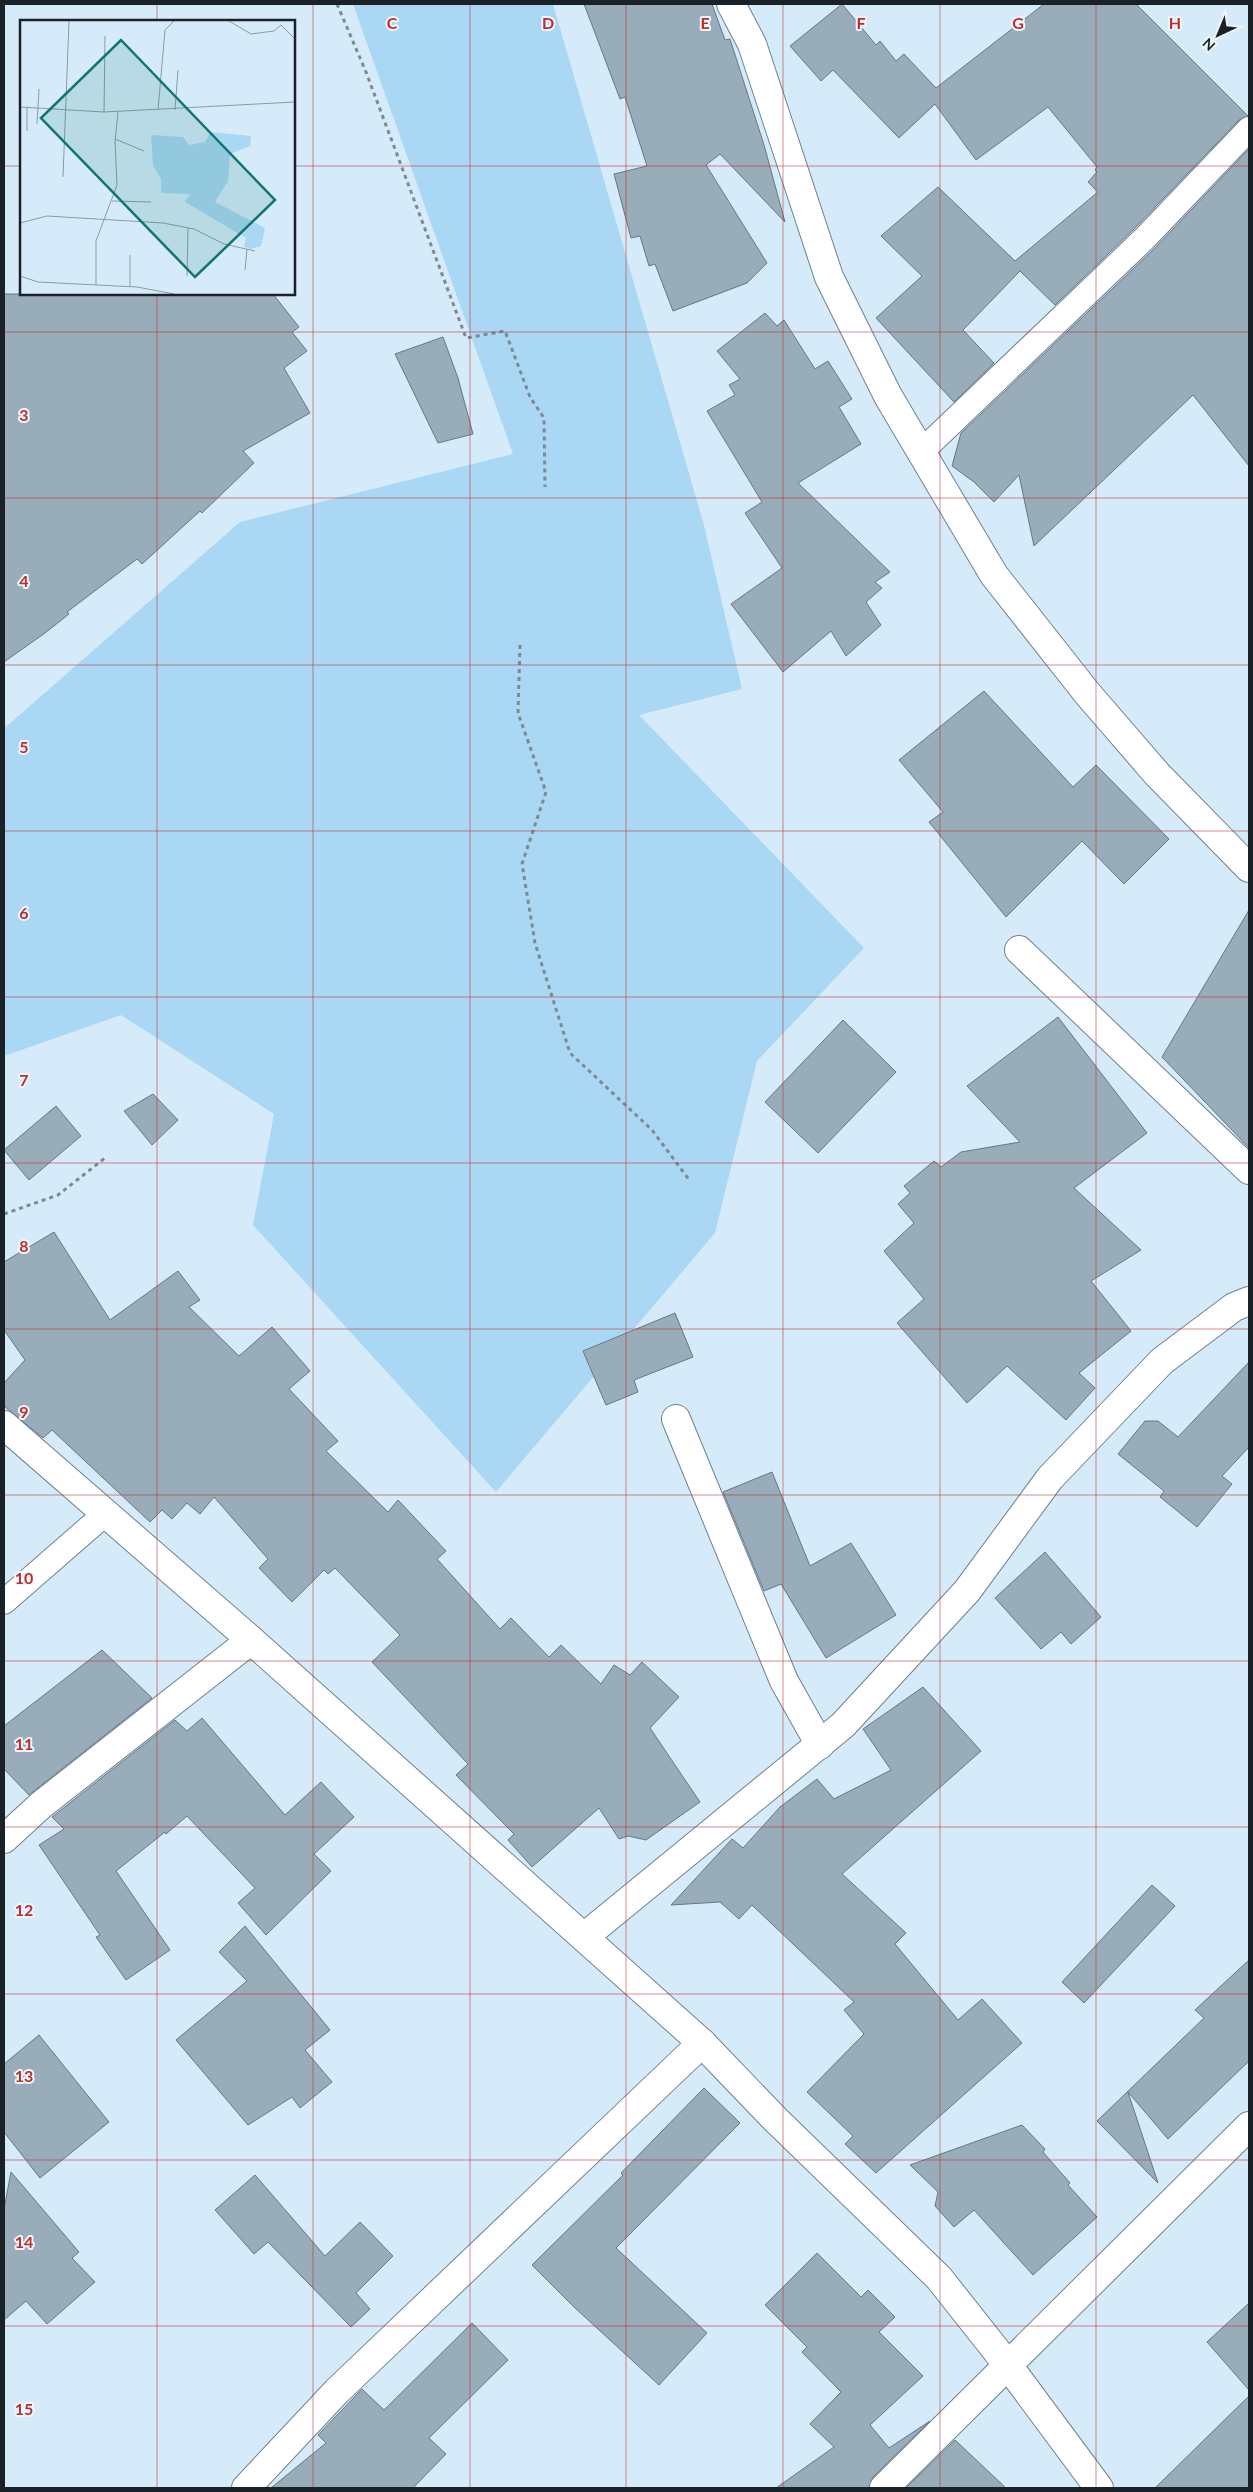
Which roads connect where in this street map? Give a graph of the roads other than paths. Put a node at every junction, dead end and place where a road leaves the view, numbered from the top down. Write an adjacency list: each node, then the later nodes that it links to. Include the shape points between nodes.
1 (731, 4): 3 (street, via 752,44 828,277 888,396)
2 (1249, 129): 3 (lane, via 1144,239)
3 (922, 451): 4 (street, via 994,575 1087,693 1157,774)
4 (1249, 868)
5 (1019, 950): 6 (street)
6 (1249, 1170)
7 (1249, 1301): 13 (street, via 1234,1307 1162,1361 1050,1478 967,1591 843,1726)
8 (676, 1419): 13 (street, via 784,1681)
9 (4, 1426): 10 (street)
10 (106, 1513): 11 (lane); 12 (street)
11 (4, 1602)
12 (251, 1640): 14 (street, via 41,1805); 15 (street)
13 (820, 1745): 15 (street)
14 (4, 1839)
15 (584, 1937): 16 (street)
16 (702, 2043): 18 (street, via 775,2119 939,2278); 19 (street, via 337,2391)
17 (1249, 2126): 18 (street)
18 (1007, 2364): 20 (street); 21 (street)
19 (246, 2488)
20 (884, 2488)
21 (1099, 2488)

